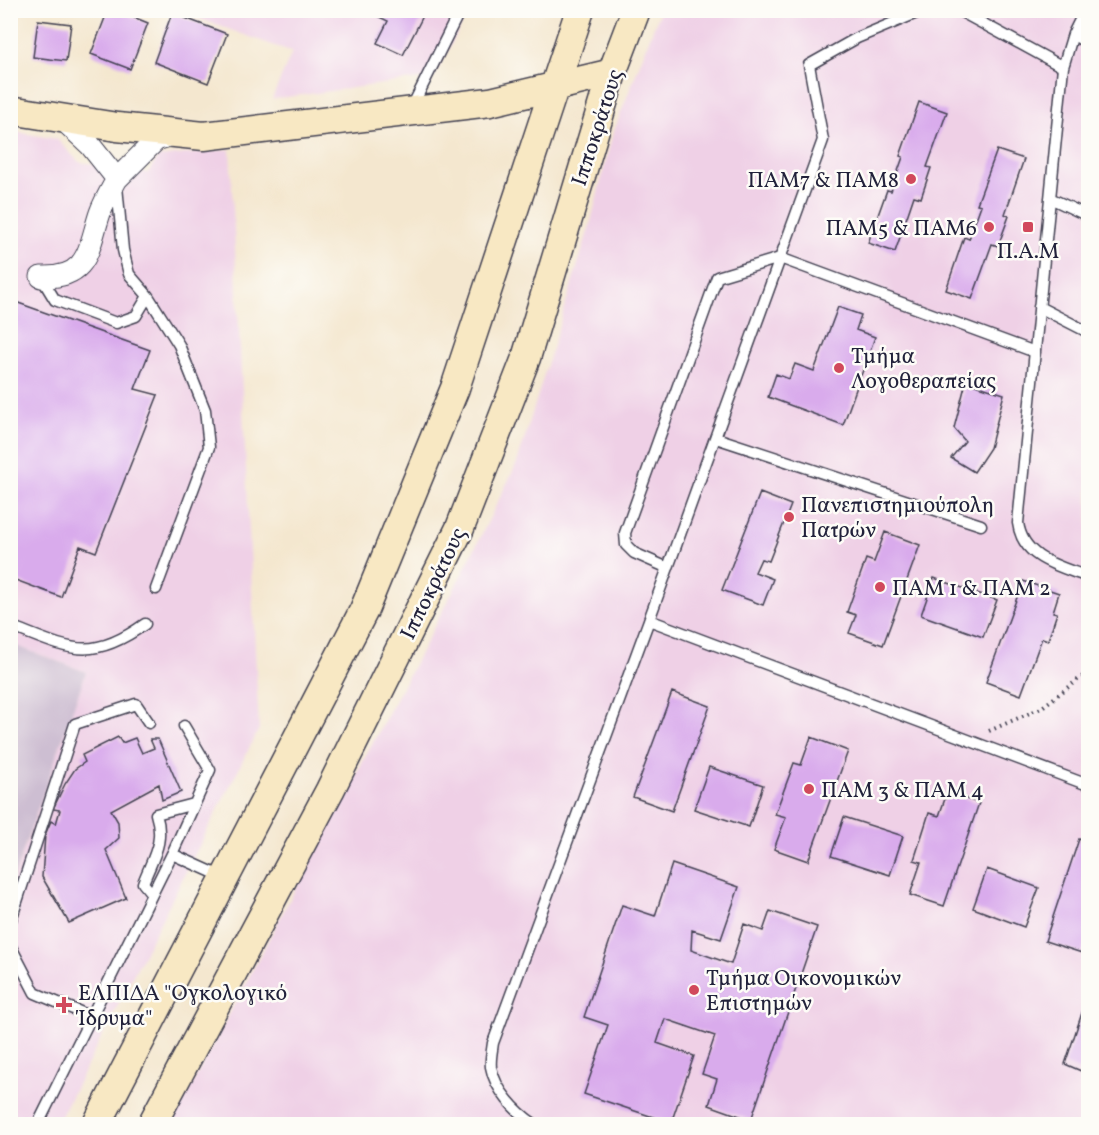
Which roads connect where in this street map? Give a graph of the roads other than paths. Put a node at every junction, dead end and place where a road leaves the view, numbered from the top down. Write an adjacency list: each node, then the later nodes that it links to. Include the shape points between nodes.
1 (460, 10): 13 (lane)
2 (580, 10): 11 (street)
3 (636, 10): 10 (street, Ιπποκράτους)
4 (924, 10): 19 (lane, via 856,38 809,65 824,140)
5 (958, 10): 9 (lane)
6 (1085, 10): 7 (lane)
7 (1073, 34): 8 (lane); 9 (lane)
8 (1089, 44)
9 (1063, 67): 17 (lane)
10 (612, 73): 11 (street); 45 (street, Ιπποκράτους, via 526,358 460,528 330,790)
11 (554, 88): 13 (street, via 490,102); 38 (street, via 455,388 364,610)
12 (10, 110): 14 (street)
13 (409, 112): 15 (street, via 204,136)
14 (61, 118): 15 (street); 16 (street, via 90,145)
15 (176, 134): 16 (street, via 156,140)
16 (117, 179): 20 (street, via 101,211 88,257 72,272 56,278); 21 (lane, via 129,274)
17 (1050, 198): 18 (lane); 22 (lane)
18 (1089, 216)
19 (780, 258): 24 (lane); 25 (lane); 27 (lane, via 724,273 713,284 626,533 626,545 634,553)
20 (42, 277): 21 (lane, via 55,300 116,323 136,316)
21 (148, 296): 29 (lane, via 179,345 205,410 209,447)
22 (1039, 307): 23 (lane); 24 (lane)
23 (1089, 332)
24 (1035, 352): 28 (lane, via 1020,534 1037,556)
25 (716, 438): 26 (lane); 27 (lane)
26 (981, 525)
27 (668, 568): 30 (lane)
28 (1089, 577)
29 (156, 588)
30 (649, 620): 35 (lane); 46 (lane, via 493,1043 490,1066 499,1087 521,1116)
31 (145, 624): 32 (lane, via 108,645 74,650)
32 (10, 626)
33 (149, 723): 40 (lane, via 136,704 75,724)
34 (183, 726): 36 (lane, via 210,770)
35 (1089, 785)
36 (194, 804): 37 (lane); 39 (lane, via 156,814 160,840 143,883)
37 (172, 854): 38 (lane); 39 (lane)
38 (226, 879): 44 (street)
39 (152, 894): 42 (lane)
40 (10, 923)
41 (10, 945): 42 (lane, via 35,993)
42 (92, 1017): 43 (lane)
43 (38, 1125)
44 (97, 1125)
45 (152, 1125)
46 (534, 1125)

